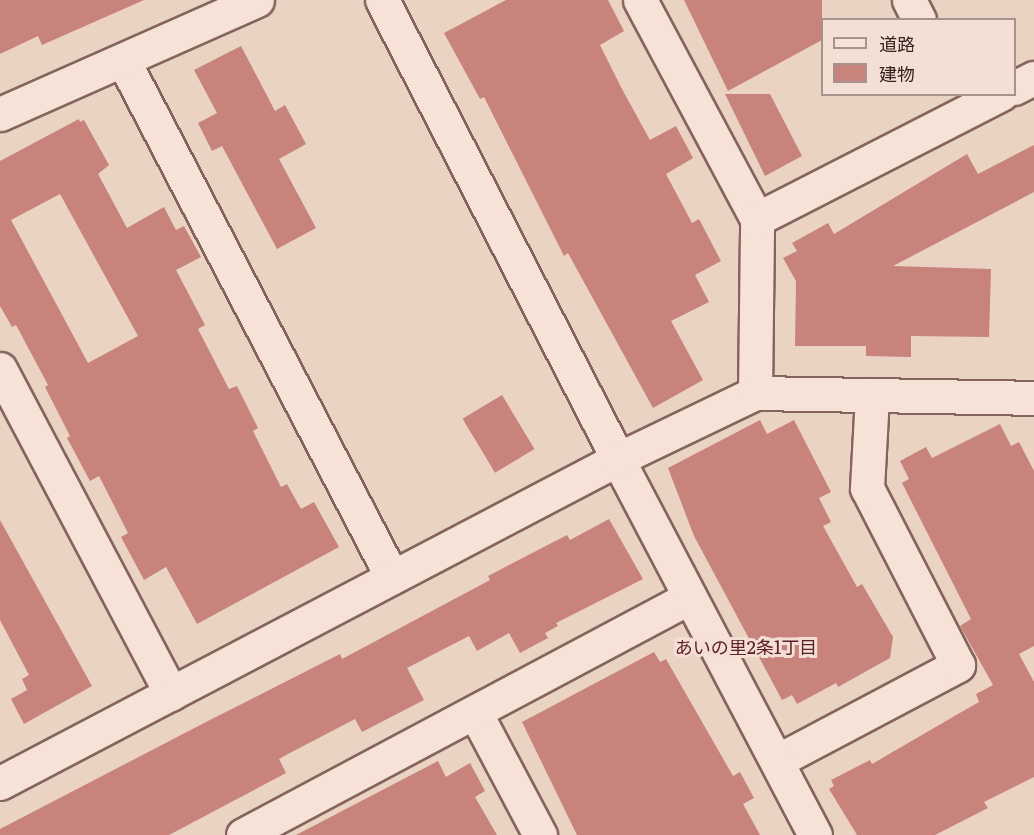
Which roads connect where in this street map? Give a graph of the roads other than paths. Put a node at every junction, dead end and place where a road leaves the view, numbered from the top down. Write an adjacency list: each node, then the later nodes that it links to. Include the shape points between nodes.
1 (257, 0): 6 (street)
2 (382, 0): 17 (street)
3 (640, 0): 12 (street)
4 (909, 0): 5 (street)
5 (918, 18)
6 (123, 60): 11 (street); 18 (street)
7 (1034, 78): 8 (street)
8 (1016, 87)
9 (993, 96): 10 (street)
10 (963, 103): 12 (street)
11 (0, 114)
12 (757, 219): 14 (street)
13 (0, 369): 20 (street)
14 (755, 393): 15 (street); 17 (street)
15 (872, 395): 16 (street); 22 (street, via 867,488 958,665)
16 (1034, 398)
17 (618, 459): 18 (street); 19 (street)
18 (392, 577): 20 (street)
19 (690, 597): 21 (street); 22 (street)
20 (171, 694): 23 (street)
21 (476, 714): 24 (street); 25 (street)
22 (777, 761): 26 (street)
23 (0, 783)
24 (254, 832)
25 (540, 835)
26 (815, 835)

